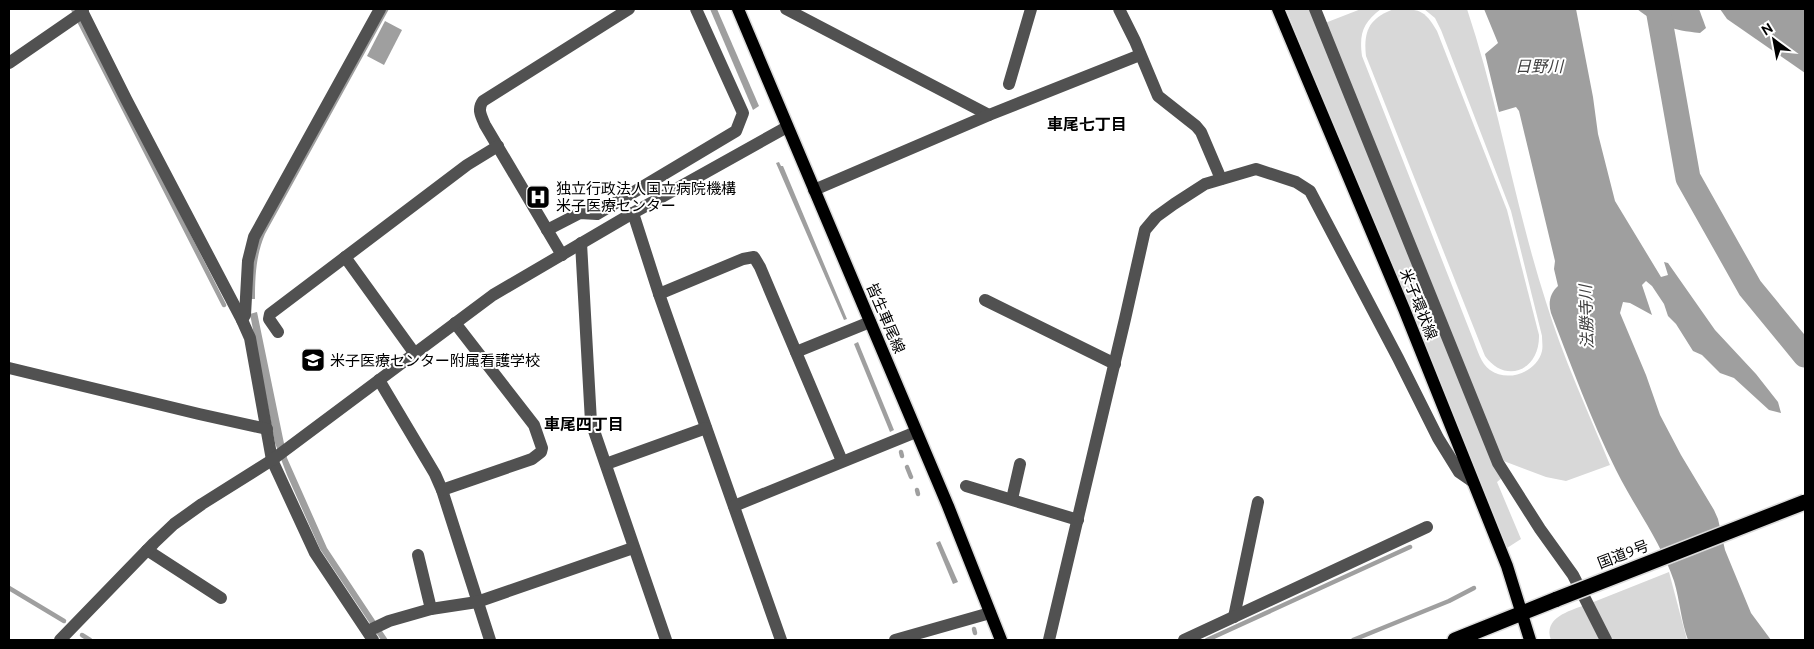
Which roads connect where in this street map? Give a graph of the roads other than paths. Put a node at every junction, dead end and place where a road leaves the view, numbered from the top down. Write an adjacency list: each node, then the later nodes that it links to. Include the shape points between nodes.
1 (380, 9): 26 (street, via 254,237 248,261)
2 (629, 9): 16 (street, via 483,101 480,116)
3 (696, 9): 20 (street, via 743,112 736,130 597,214 580,213)
4 (738, 9): 15 (main road, 皆生車尾線)
5 (786, 9): 14 (street)
6 (1031, 9): 13 (street)
7 (1119, 9): 11 (street)
8 (1278, 9): 42 (main road, 米子環状線)
9 (1315, 9): 71 (street, via 1498,463 1573,575)
10 (82, 10): 12 (street); 26 (street)
11 (1140, 55): 14 (street); 17 (street, via 1158,96 1201,132)
12 (9, 63)
13 (1009, 84)
14 (989, 115): 18 (street)
15 (788, 127): 18 (main road, 皆生車尾線); 19 (street)
16 (498, 146): 20 (street); 23 (street, via 467,165)
17 (1221, 179): 32 (street, via 1205,184 1174,204 1144,230); 42 (street, via 1256,169 1296,182 1310,191 1438,438 1459,472)
18 (814, 190): 27 (main road, 皆生車尾線)
19 (633, 213): 21 (street); 24 (street)
20 (547, 230): 22 (street)
21 (582, 243): 22 (street); 40 (street, via 591,422)
22 (562, 255): 28 (street, via 493,295)
23 (345, 257): 29 (street, via 270,314 269,319); 31 (street)
24 (659, 294): 30 (street, via 754,257); 35 (street)
25 (985, 300): 32 (street)
26 (242, 320): 36 (street, via 250,338)
27 (870, 322): 30 (street); 37 (main road, 皆生車尾線)
28 (455, 323): 31 (street); 44 (street, via 534,425 542,448 532,460)
29 (278, 332)
30 (796, 352): 39 (street)
31 (415, 354): 34 (street)
32 (1115, 364): 49 (street)
33 (9, 368): 36 (street)
34 (379, 380): 38 (street); 44 (street)
35 (706, 428): 40 (street); 48 (street)
36 (267, 429): 38 (street)
37 (916, 432): 39 (street); 57 (main road, 皆生車尾線)
38 (272, 460): 52 (street, via 174,524); 60 (street, via 315,553)
39 (842, 461): 48 (street)
40 (606, 464): 51 (street)
41 (1020, 464): 45 (street)
42 (1472, 481): 58 (main road, 米子環状線, via 1512,581)
43 (966, 486): 45 (street)
44 (442, 490): 55 (street)
45 (1012, 500): 49 (street)
46 (1258, 502): 59 (street)
47 (1805, 502): 58 (highway, 国道9号, bridge)
48 (734, 506): 64 (street)
49 (1078, 520): 67 (street)
50 (1427, 527): 59 (street)
51 (633, 548): 55 (street); 63 (street)
52 (147, 550): 54 (street); 61 (street)
53 (418, 555): 56 (street)
54 (221, 598)
55 (477, 602): 56 (street); 62 (street)
56 (431, 610): 60 (street, via 389,621)
57 (990, 613): 65 (street); 66 (main road, 皆生車尾線)
58 (1521, 614): 69 (highway, 国道9号); 70 (main road, 米子環状線)
59 (1234, 617): 68 (street)
60 (370, 636)
61 (60, 640)
62 (490, 640)
63 (666, 640)
64 (781, 640)
65 (895, 640)
66 (1001, 640)
67 (1049, 640)
68 (1184, 640)
69 (1454, 640)
70 (1530, 640)
71 (1606, 640)

